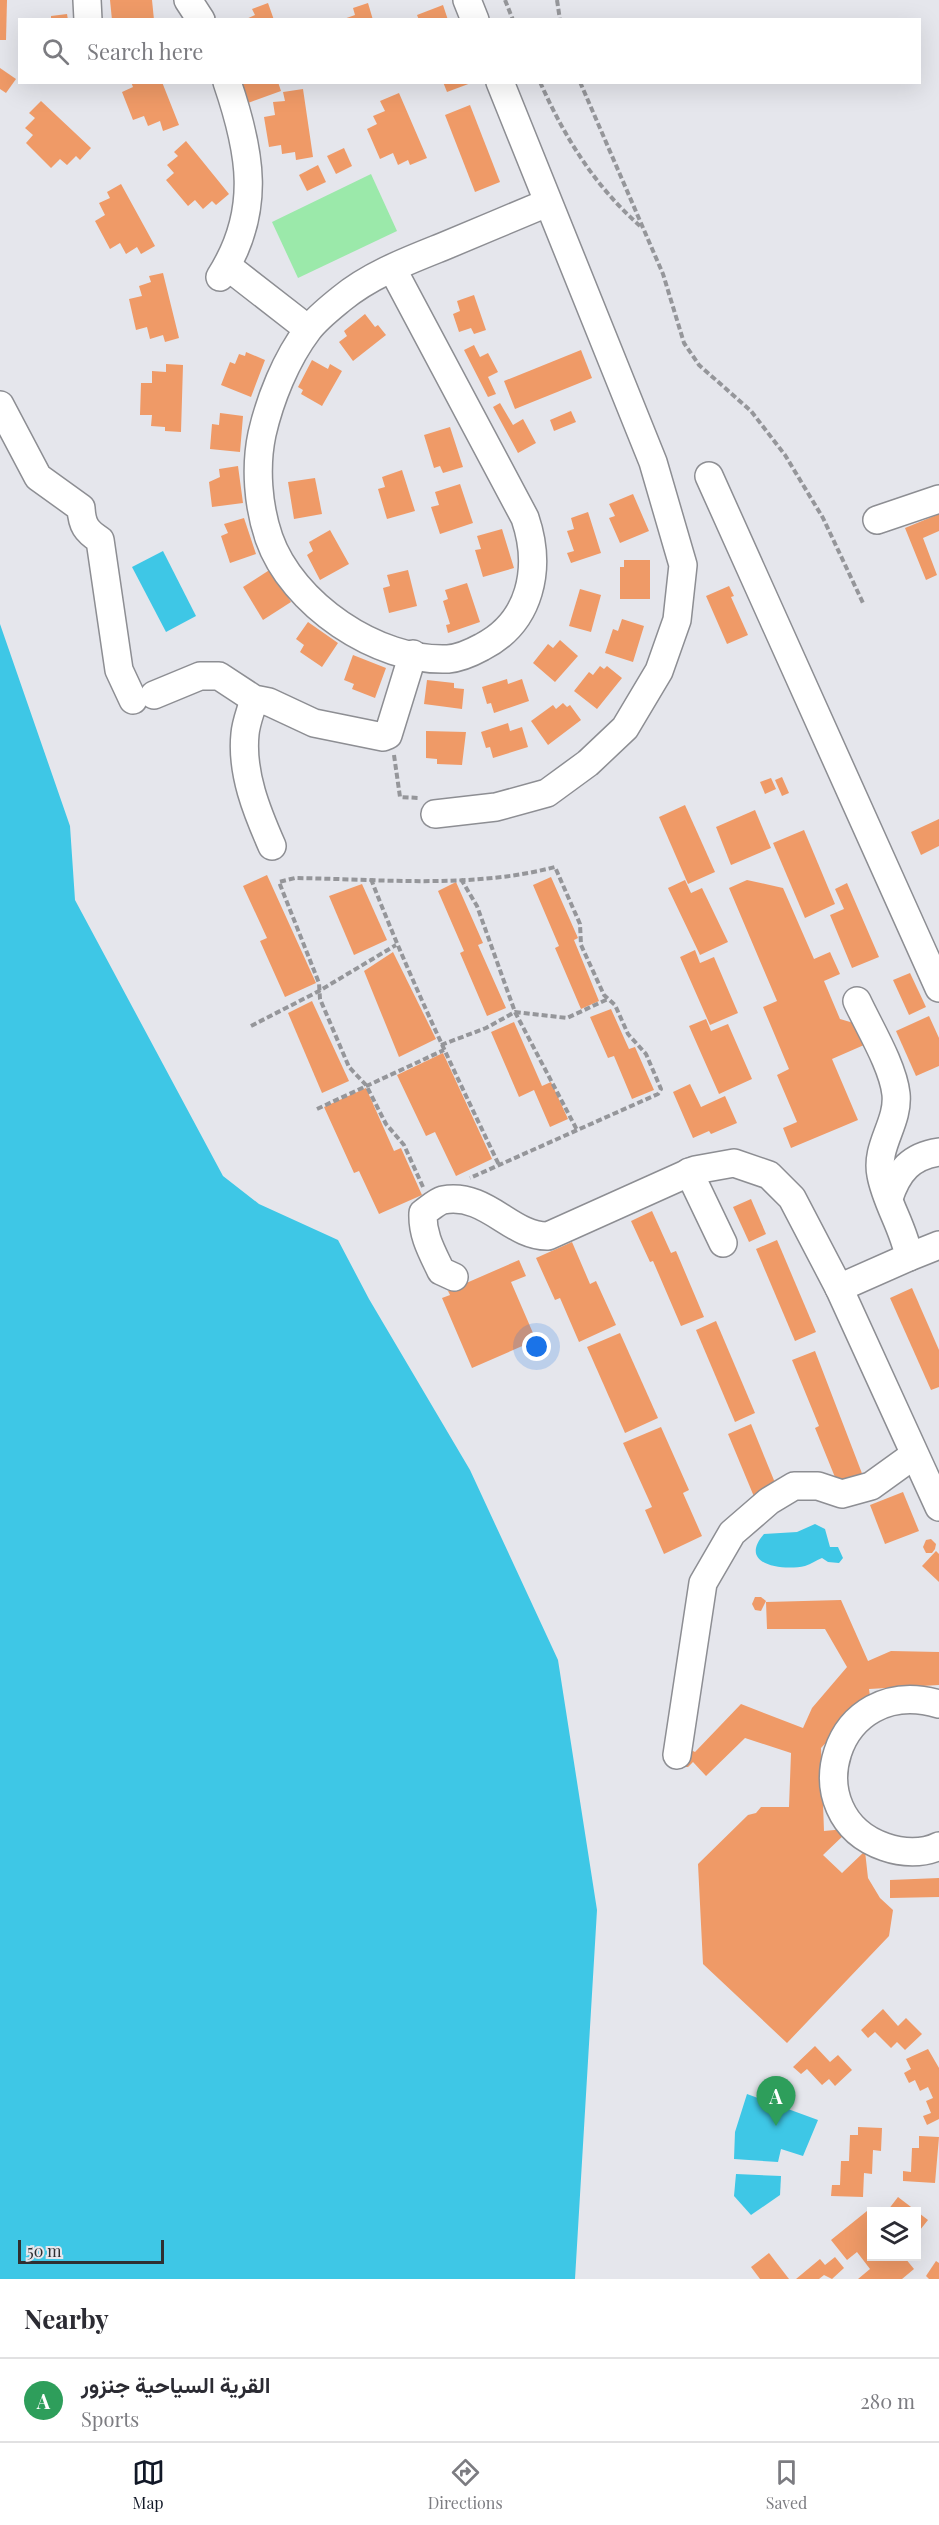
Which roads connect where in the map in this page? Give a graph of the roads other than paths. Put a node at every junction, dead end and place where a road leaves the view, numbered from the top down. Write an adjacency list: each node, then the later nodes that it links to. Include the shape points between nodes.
1 (87, 0): 4 (street)
2 (188, 0): 5 (street)
3 (467, 0): 6 (street)
4 (88, 18)
5 (200, 18)
6 (474, 18)
7 (228, 84): 11 (street, via 244,133 250,182 244,226 223,271)
8 (501, 84): 9 (street)
9 (547, 203): 10 (street); 18 (street, via 653,462 683,565 677,620 651,689 626,728 588,763 547,793 496,807)
10 (392, 268): 11 (street, via 343,298); 16 (street, via 525,518 534,564 522,612 506,632 469,654 449,659)
11 (308, 329): 16 (street, via 276,392 260,443 258,472 269,539 291,578 338,623 367,640)
12 (0, 405): 17 (street, via 38,477 81,508 82,524 100,540 119,670 143,698 200,676 219,676)
13 (709, 476): 20 (street)
14 (939, 500): 15 (street)
15 (877, 520)
16 (413, 654): 17 (street, via 388,735 383,737 314,723)
17 (254, 699): 19 (street, via 245,735 245,756 254,806)
18 (435, 814)
19 (272, 846)
20 (939, 987)
21 (857, 1001): 24 (street, via 897,1096 879,1155)
22 (939, 1152): 24 (street, via 909,1162 895,1181)
23 (689, 1172): 25 (street); 28 (street, via 548,1236 535,1236 493,1210 467,1201 442,1200 423,1213 423,1224 441,1271); 29 (street, via 734,1163 769,1175 792,1198)
24 (889, 1198): 27 (street)
25 (723, 1243)
26 (939, 1245): 27 (street)
27 (909, 1257): 29 (street)
28 (454, 1277)
29 (839, 1288): 30 (street)
30 (914, 1455): 31 (street); 33 (street, via 871,1486 842,1494 818,1486 794,1486 769,1501 732,1533 703,1583)
31 (939, 1507)
32 (939, 1704): 34 (street, via 912,1698 872,1708 852,1725 839,1746 833,1772 836,1797 848,1821 873,1843 898,1852)
33 (677, 1755)
34 (936, 1848)

